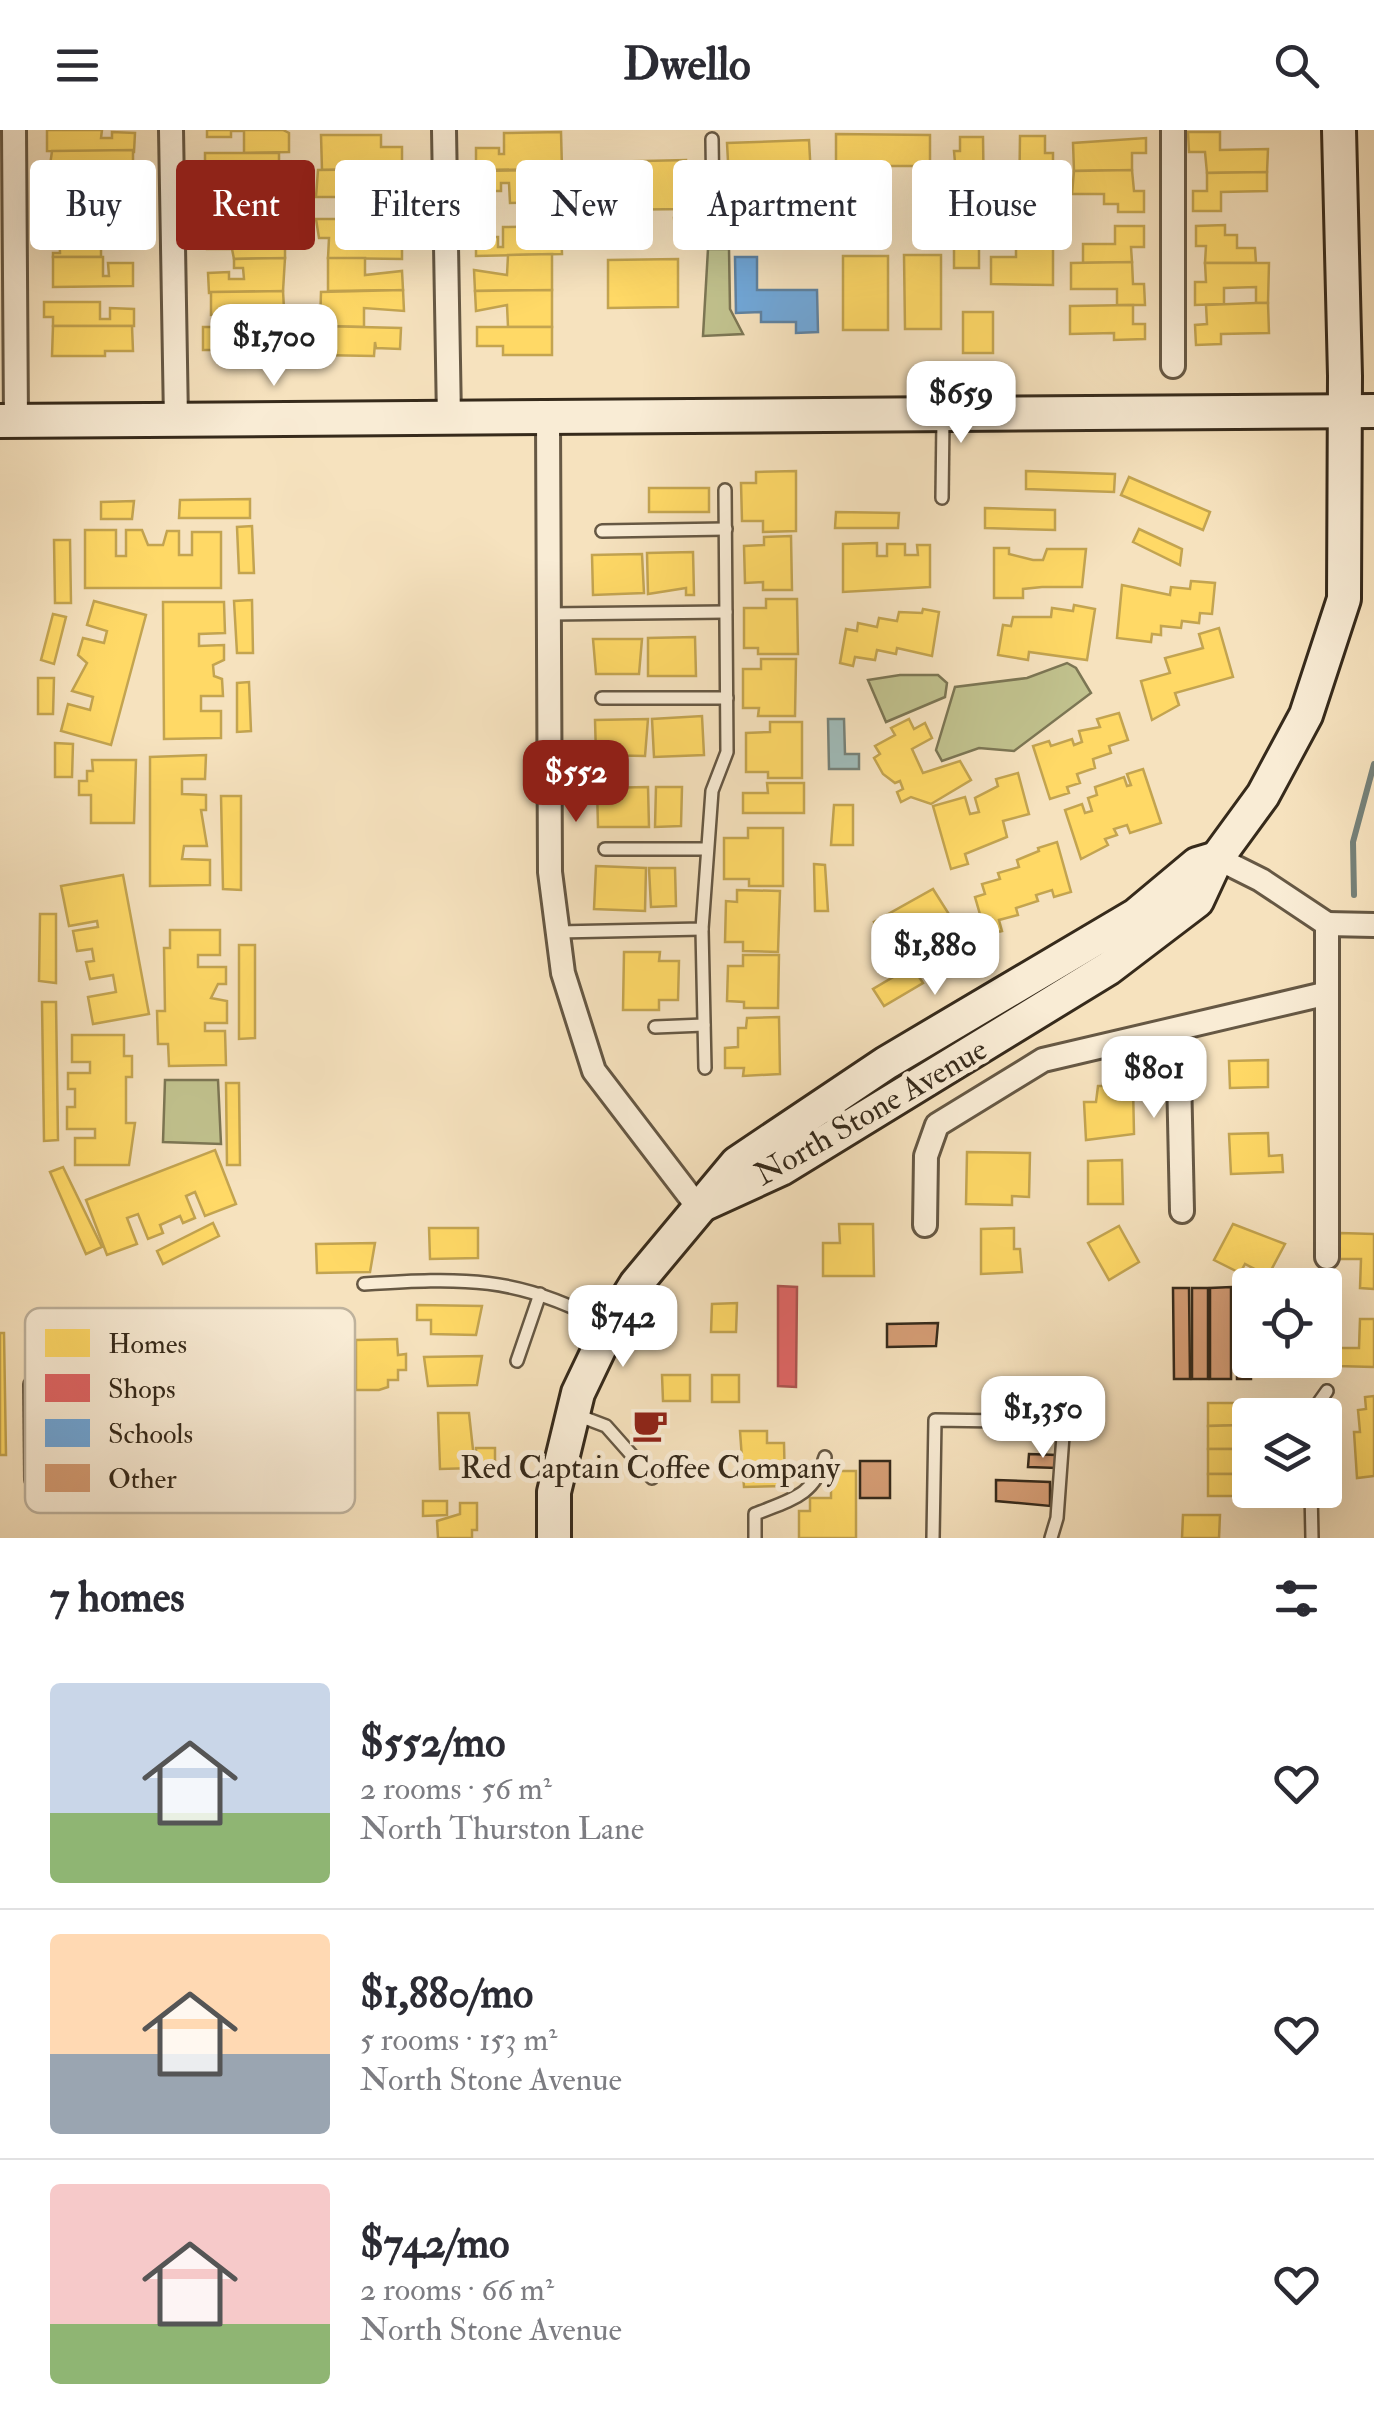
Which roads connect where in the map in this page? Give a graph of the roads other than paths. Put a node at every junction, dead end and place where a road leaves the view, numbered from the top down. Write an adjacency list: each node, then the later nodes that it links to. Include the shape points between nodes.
1 (14, 130): 12 (street)
2 (171, 130): 13 (street)
3 (444, 130): 14 (street)
4 (1173, 130): 8 (street)
5 (1339, 130): 9 (main road, North Stone Avenue)
6 (712, 139): 7 (lane)
7 (712, 160)
8 (1173, 366)
9 (1360, 411): 10 (main road); 25 (main road, North Stone Avenue, via 1344,599 1306,715 1263,795)
10 (943, 415): 11 (main road); 16 (lane)
11 (548, 419): 14 (main road); 20 (street)
12 (8, 420): 13 (main road)
13 (176, 420): 14 (main road)
14 (449, 420)
15 (725, 490): 17 (lane)
16 (942, 498)
17 (726, 530): 18 (lane); 19 (lane)
18 (602, 531)
19 (726, 612): 20 (lane); 22 (lane)
20 (549, 614): 29 (street, via 550,872)
21 (602, 698): 22 (lane)
22 (726, 698): 24 (lane, via 726,752 712,790)
23 (605, 849): 24 (lane)
24 (706, 849): 28 (lane)
25 (1217, 858): 26 (street); 35 (main road, North Stone Avenue, via 1197,900 1109,968 781,1169)
26 (1327, 924): 27 (street); 30 (street)
27 (1374, 925)
28 (702, 929): 29 (lane); 31 (lane)
29 (558, 932): 35 (street, via 563,972 594,1070)
30 (1324, 994): 33 (street); 38 (street)
31 (704, 1025): 32 (lane); 34 (lane)
32 (655, 1026)
33 (1178, 1029): 36 (street); 37 (street, via 1043,1060 936,1125 926,1156)
34 (704, 1068)
35 (698, 1207): 41 (main road, North Stone Avenue)
36 (1182, 1212)
37 (925, 1225)
38 (1327, 1257)
39 (364, 1284): 40 (lane, via 454,1278 515,1284)
40 (540, 1294): 41 (lane); 42 (lane)
41 (610, 1326): 45 (main road, North Stone Avenue)
42 (517, 1361)
43 (1327, 1391): 44 (lane)
44 (1322, 1398)
45 (573, 1413): 47 (lane, via 606,1426); 49 (main road, North Stone Avenue, via 554,1492)
46 (825, 1457): 50 (lane, via 807,1494 755,1514)
47 (652, 1478)
48 (1311, 1508): 53 (lane)
49 (554, 1538)
50 (755, 1538)
51 (933, 1538): 52 (lane, via 935,1420 1064,1422)
52 (1051, 1538)
53 (1312, 1538)

